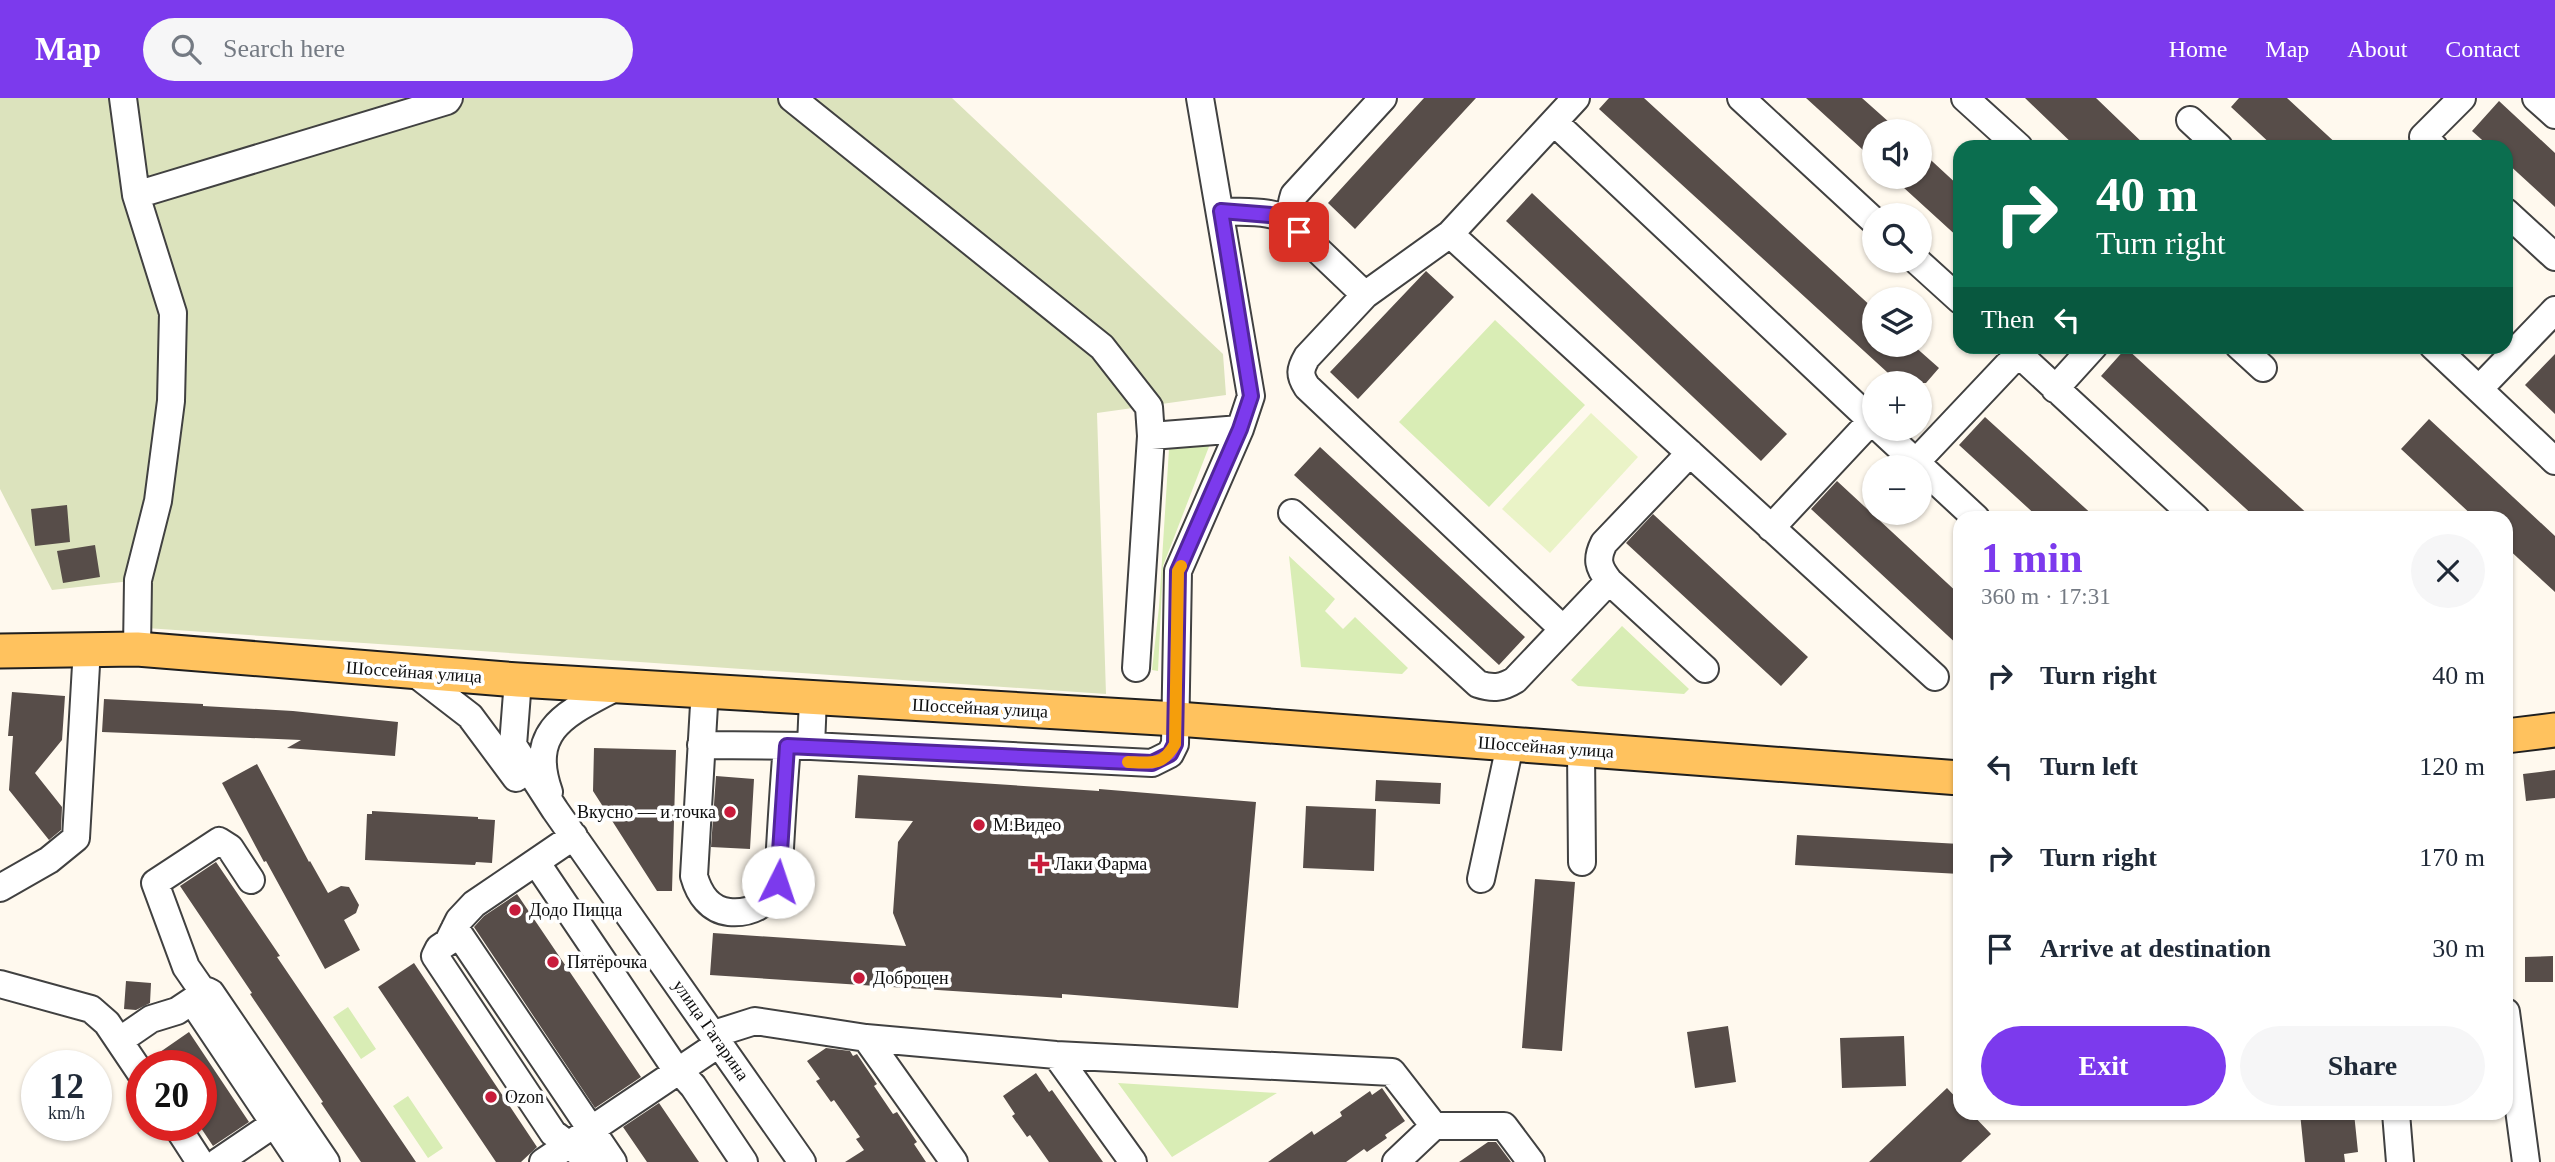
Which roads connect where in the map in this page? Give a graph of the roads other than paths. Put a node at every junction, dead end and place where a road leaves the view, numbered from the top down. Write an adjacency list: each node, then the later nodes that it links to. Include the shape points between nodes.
1 (123, 98): 17 (street)
2 (449, 98): 17 (street)
3 (792, 98): 40 (street, via 1102,347 1149,407)
4 (1200, 98): 19 (street)
5 (1383, 98): 21 (street, via 1294,195 1289,210)
6 (1576, 98): 13 (street)
7 (1741, 98): 18 (street)
8 (1965, 98): 14 (street)
9 (2462, 98): 16 (street, via 2423,137)
10 (2536, 98): 11 (street)
11 (2555, 115)
12 (2190, 120): 15 (street)
13 (1554, 122): 22 (street); 38 (street)
14 (2012, 140)
15 (2211, 140)
16 (2426, 140)
17 (136, 195): 55 (street, via 173,313 171,401 158,501 138,580)
18 (1862, 210)
19 (1221, 211): 21 (street, via 1274,214); 39 (street, via 1251,396)
20 (2513, 218): 23 (street)
21 (1292, 223): 26 (street)
22 (1450, 234): 26 (street); 43 (street)
23 (2555, 257)
24 (1930, 273): 25 (street)
25 (1953, 294)
26 (1365, 295): 53 (street, via 1307,357 1300,376)
27 (2555, 310): 34 (street)
28 (2010, 354): 45 (street)
29 (2018, 354): 36 (street)
30 (2087, 354): 36 (street)
31 (2248, 354): 35 (street)
32 (2442, 354): 37 (street)
33 (2513, 354): 37 (street)
34 (2513, 354)
35 (2263, 368)
36 (2055, 388): 49 (street)
37 (2479, 389): 46 (street)
38 (1862, 412)
39 (1240, 429): 40 (street); 65 (street, via 1178,571)
40 (1151, 436): 57 (street)
41 (1862, 437): 51 (street)
42 (1893, 441): 44 (street)
43 (1690, 453): 51 (street); 52 (street, via 1604,543 1598,556 1600,570)
44 (1908, 455)
45 (1922, 455)
46 (2555, 461)
47 (1932, 477): 48 (street)
48 (1968, 511)
49 (2188, 511)
50 (1292, 513): 53 (street, via 1478,684 1503,687 1515,680)
51 (1771, 528): 60 (street)
52 (1609, 581): 53 (street); 58 (street)
53 (1563, 629)
54 (87, 648): 55 (main road, Шоссейная улица); 56 (main road, Шоссейная улица); 79 (street, via 76,838 49,860)
55 (137, 649): 59 (main road, Шоссейная улица)
56 (0, 651)
57 (1136, 668)
58 (1705, 669)
59 (413, 672): 61 (main road, Шоссейная улица); 73 (street, via 470,716 519,781)
60 (1935, 677)
61 (518, 680): 62 (main road, Шоссейная улица); 73 (street, улица Гагарина, via 513,745)
62 (618, 686): 63 (main road, Шоссейная улица); 73 (street, via 563,717 550,734 543,764)
63 (813, 698): 65 (main road, Шоссейная улица); 70 (street)
64 (704, 705): 68 (street)
65 (1177, 719): 69 (main road, Шоссейная улица); 70 (street, via 1170,754 1152,763)
66 (2555, 730): 67 (main road)
67 (2513, 735)
68 (701, 745): 70 (street); 70 (street, via 694,876 707,901 720,911 737,913 764,904 778,882)
69 (1510, 745): 71 (main road, Шоссейная улица); 77 (street)
70 (799, 746)
71 (1581, 750): 72 (main road, Шоссейная улица); 76 (street)
72 (1953, 777)
73 (555, 810): 74 (street, улица Гагарина)
74 (574, 836): 75 (street); 83 (street, улица Гагарина)
75 (536, 862): 80 (street, via 474,904); 89 (street)
76 (1582, 862)
77 (1481, 879)
78 (251, 880): 82 (street, via 230,848 219,841 155,883)
79 (0, 887)
80 (455, 928): 93 (street); 95 (street, via 436,953 436,960 553,1133)
81 (0, 984): 85 (street, via 91,1009)
82 (198, 997): 85 (street, via 177,1011 150,1019); 91 (street); 99 (street, via 207,991 214,996)
83 (717, 1038): 84 (street, via 755,1021); 89 (street); 103 (street, улица Гагарина)
84 (866, 1038): 87 (street); 104 (street)
85 (119, 1041): 86 (street)
86 (126, 1051)
87 (1056, 1055): 92 (street, via 1392,1072); 105 (street)
88 (2513, 1065): 109 (street)
89 (679, 1070): 93 (street); 102 (street)
90 (2397, 1120): 108 (street)
91 (274, 1124): 97 (street); 98 (street)
92 (1434, 1126): 106 (street); 107 (street, via 1504,1126)
93 (591, 1130): 95 (street); 101 (street)
94 (186, 1141): 96 (street)
95 (578, 1154): 100 (street)
96 (200, 1162)
97 (218, 1162)
98 (300, 1162)
99 (326, 1162)
100 (543, 1162)
101 (612, 1162)
102 (744, 1162)
103 (802, 1162)
104 (954, 1162)
105 (1133, 1162)
106 (1396, 1162)
107 (1531, 1162)
108 (2400, 1162)
109 (2526, 1162)

